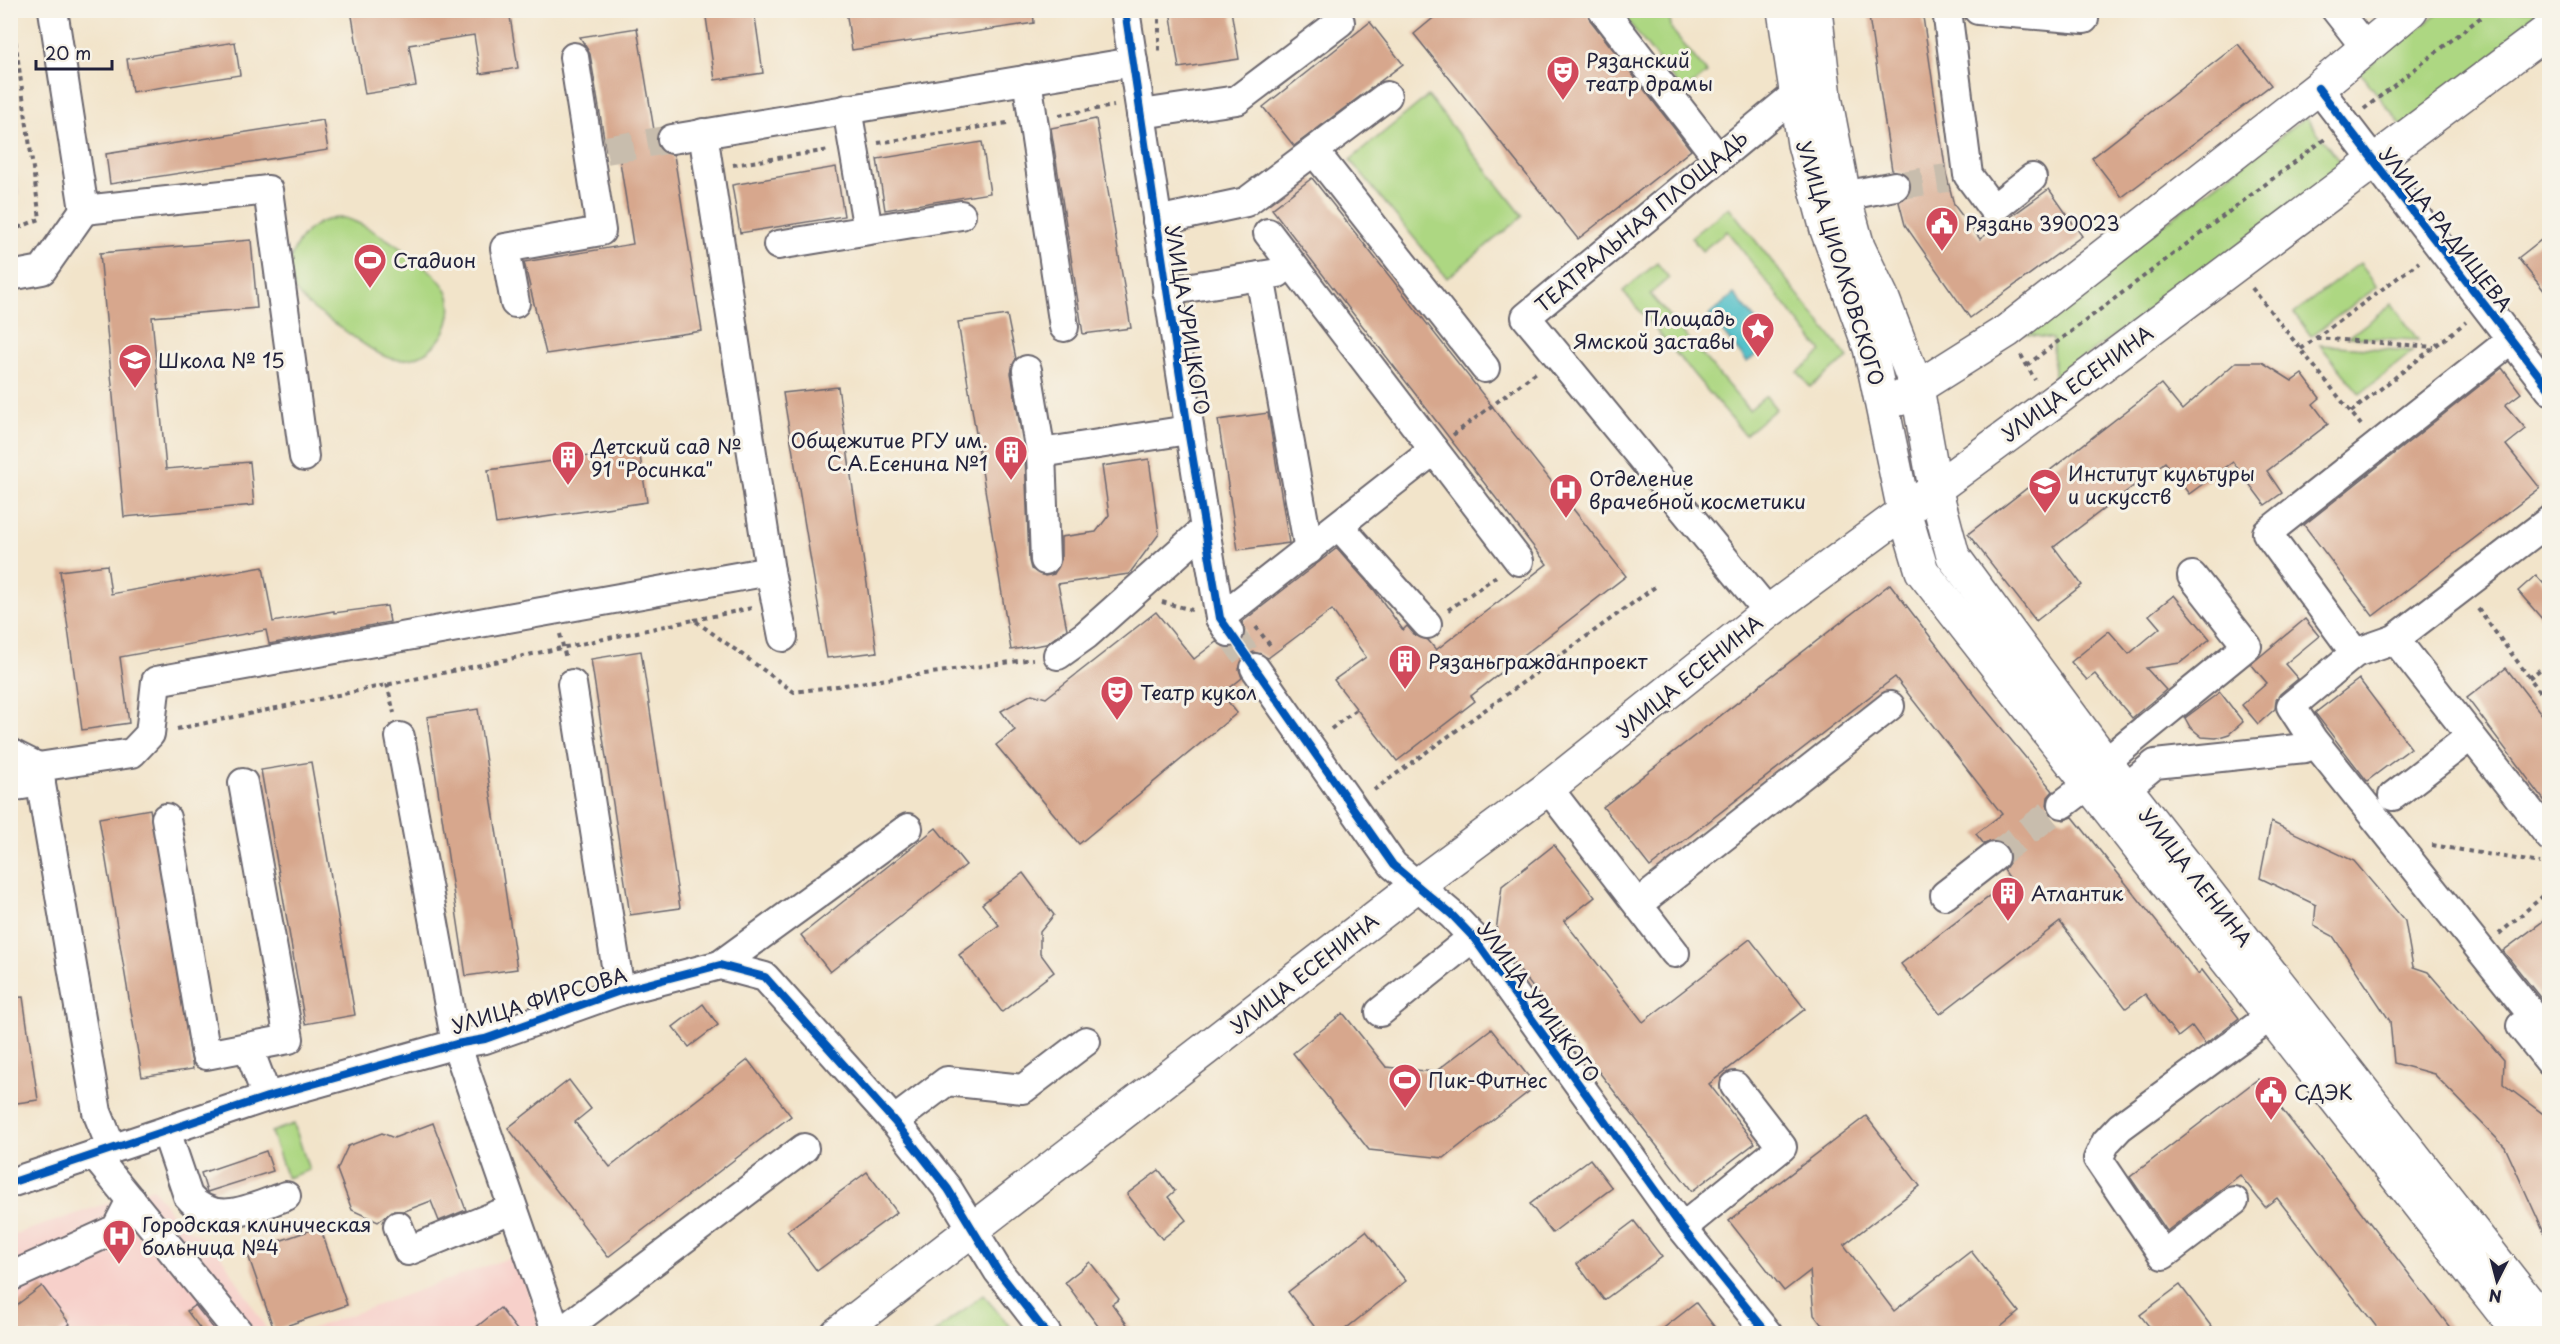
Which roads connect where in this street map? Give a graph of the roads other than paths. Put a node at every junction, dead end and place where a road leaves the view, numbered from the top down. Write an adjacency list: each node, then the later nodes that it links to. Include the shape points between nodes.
1 (53, 10): 30 (street)
2 (1125, 10): 15 (street, УЛИЦА УРИЦКОГО)
3 (1603, 10): 25 (street)
4 (1784, 10): 18 (main road, УЛИЦА ЦИОЛКОВСКОГО)
5 (1815, 10): 29 (main road, УЛИЦА ЦИОЛКОВСКОГО, via 1825,97)
6 (1947, 10): 27 (street, via 1958,177 1993,209)
7 (1978, 10): 10 (street)
8 (2336, 10): 13 (street)
9 (2411, 10): 13 (main road)
10 (2087, 13)
11 (1340, 22): 21 (street, via 1237,100)
12 (2550, 29): 26 (main road, УЛИЦА ЕСЕНИНА)
13 (2365, 47): 17 (main road)
14 (574, 57): 40 (street, via 598,152 601,231 505,248)
15 (1133, 62): 16 (street); 21 (street, УЛИЦА УРИЦКОГО)
16 (1027, 80): 20 (street); 41 (street)
17 (2318, 88): 26 (street, УЛИЦА РАДИЩЕВА); 45 (main road, via 2007,331)
18 (1796, 94): 25 (street, ТЕАТРАЛЬНАЯ ПЛОЩАДЬ); 47 (main road, УЛИЦА ЦИОЛКОВСКОГО, via 1804,144 1824,219 1870,348)
19 (1387, 96): 24 (street)
20 (847, 109): 22 (street); 33 (street)
21 (1140, 109): 32 (street, УЛИЦА УРИЦКОГО)
22 (703, 133): 23 (street); 60 (street)
23 (672, 139)
24 (1314, 151): 32 (street, via 1246,202); 43 (street)
25 (1717, 157): 62 (street, ТЕАТРАЛЬНАЯ ПЛОЩАДЬ, via 1526,317)
26 (2374, 163): 42 (street, УЛИЦА РАДИЩЕВА); 52 (main road, УЛИЦА ЕСЕНИНА)
27 (2032, 178)
28 (1895, 186): 29 (street)
29 (1844, 196): 45 (main road, УЛИЦА ЦИОЛКОВСКОГО, via 1858,247)
30 (84, 210): 37 (street, via 42,270); 51 (street, via 268,190)
31 (961, 215): 33 (street)
32 (1156, 221): 39 (street, УЛИЦА УРИЦКОГО)
33 (868, 230): 35 (street)
34 (1268, 233): 36 (street)
35 (778, 245)
36 (1297, 270): 38 (street); 49 (street)
37 (10, 276)
38 (1260, 276): 39 (street); 57 (street)
39 (1167, 291): 48 (street, УЛИЦА УРИЦКОГО)
40 (515, 303)
41 (1064, 327)
42 (2511, 340): 46 (street, УЛИЦА РАДИЩЕВА); 66 (street, via 2267,533)
43 (1485, 368)
44 (1027, 370): 50 (street)
45 (1917, 388): 47 (main road, УЛИЦА ЦИОЛКОВСКОГО); 52 (main road, УЛИЦА ЛЕНИНА)
46 (2550, 390)
47 (1883, 409): 53 (main road, УЛИЦА ЦИОЛКОВСКОГО)
48 (1188, 430): 50 (street); 56 (street, УЛИЦА УРИЦКОГО)
49 (1434, 450): 55 (street); 59 (street)
50 (1041, 453): 58 (street)
51 (304, 457)
52 (1935, 488): 53 (main road, УЛИЦА ЕСЕНИНА); 77 (main road, УЛИЦА ЛЕНИНА, via 1953,556)
53 (1904, 511): 62 (main road, УЛИЦА ЕСЕНИНА); 77 (main road, УЛИЦА ЛЕНИНА, via 1922,571)
54 (2550, 520): 65 (street)
55 (1339, 526): 57 (street); 63 (street)
56 (1205, 530): 57 (street, УЛИЦА УРИЦКОГО, via 1225,625); 67 (street)
57 (1309, 550)
58 (1045, 560)
59 (1519, 561)
60 (770, 571): 64 (street); 75 (street, via 156,681 150,734 132,753)
61 (2192, 576): 77 (street, via 2247,646)
62 (1760, 603): 79 (main road, УЛИЦА ЕСЕНИНА)
63 (1427, 624)
64 (783, 637)
65 (2396, 639): 66 (street); 71 (street)
66 (2355, 653): 73 (street, via 2291,706)
67 (1058, 655)
68 (1255, 668): 86 (street, УЛИЦА УРИЦКОГО, via 1393,865)
69 (572, 684): 92 (street)
70 (1890, 706): 88 (street)
71 (2471, 735): 81 (street); 84 (street)
72 (400, 737): 97 (street)
73 (2309, 744): 80 (street, via 2155,764); 95 (street, via 2391,838); 99 (street, via 2304,758)
74 (10, 753): 75 (street)
75 (39, 775): 78 (street); 105 (street)
76 (243, 783): 98 (street, via 289,1040)
77 (2085, 784): 80 (main road, УЛИЦА ЛЕНИНА); 94 (main road, УЛИЦА ЛЕНИНА)
78 (10, 788)
79 (1548, 788): 86 (main road, УЛИЦА ЕСЕНИНА); 88 (street)
80 (2126, 788): 115 (main road, УЛИЦА ЛЕНИНА)
81 (2393, 796)
82 (166, 818): 98 (street, via 206,1055)
83 (908, 828): 91 (street)
84 (2550, 837)
85 (1994, 857): 87 (street)
86 (1416, 886): 89 (street, УЛИЦА УРИЦКОГО); 113 (main road, УЛИЦА ЕСЕНИНА)
87 (1945, 895)
88 (1638, 904): 90 (street)
89 (1473, 936): 93 (street); 112 (street, УЛИЦА УРИЦКОГО)
90 (1675, 953)
91 (720, 965): 92 (street, УЛИЦА ФИРСОВА); 102 (street, УЛИЦА ФИРСОВА, via 765,977)
92 (620, 991): 97 (street, УЛИЦА ФИРСОВА, via 485,1039)
93 (1380, 1012)
94 (2272, 1015): 109 (street, via 2120,1127 2106,1142 2098,1159 2163,1255); 121 (main road, УЛИЦА ЛЕНИНА)
95 (2550, 1037)
96 (1086, 1041): 102 (street, via 1023,1089 947,1081)
97 (456, 1044): 101 (street, УЛИЦА ФИРСОВА); 110 (street)
98 (248, 1047): 101 (street)
99 (2550, 1062)
100 (1735, 1086): 112 (street, via 1782,1147)
101 (267, 1097): 103 (street, УЛИЦА ФИРСОВА)
102 (894, 1121): 113 (street, УЛИЦА ФИРСОВА, via 948,1189)
103 (166, 1131): 105 (street, УЛИЦА ФИРСОВА); 107 (street, via 195,1186 188,1197 195,1204 222,1215)
104 (804, 1148): 117 (street)
105 (103, 1152): 106 (street, УЛИЦА ФИРСОВА); 108 (street)
106 (10, 1183)
107 (286, 1196)
108 (131, 1200): 114 (street, via 116,1230); 116 (street)
109 (2234, 1201)
110 (512, 1209): 111 (street, via 408,1251); 117 (street)
111 (398, 1226)
112 (1682, 1228): 120 (street, УЛИЦА УРИЦКОГО)
113 (974, 1230): 118 (main road, УЛИЦА ЕСЕНИНА); 119 (street, УЛИЦА ФИРСОВА, via 998,1270)
114 (10, 1277)
115 (2550, 1330)
116 (240, 1334)
117 (557, 1334)
118 (837, 1334)
119 (1047, 1334)
120 (1767, 1334)
121 (2520, 1334)

